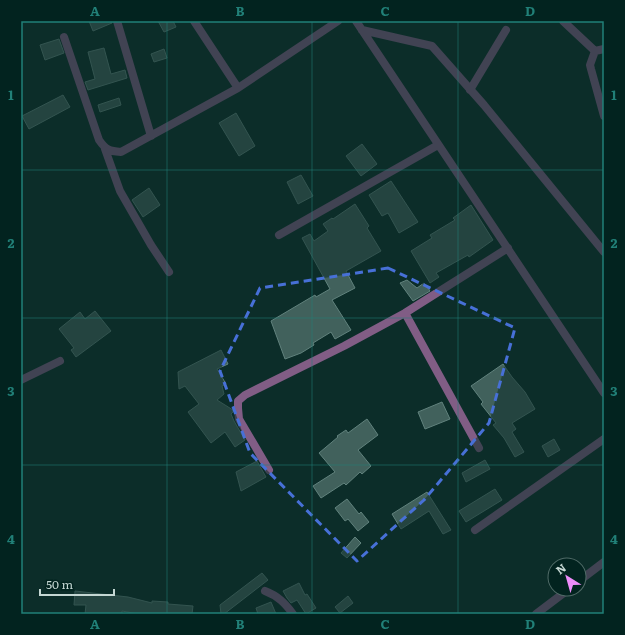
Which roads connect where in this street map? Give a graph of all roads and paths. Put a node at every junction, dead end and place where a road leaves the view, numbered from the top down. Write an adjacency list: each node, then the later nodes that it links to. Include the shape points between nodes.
1 (117, 21): 14 (street)
2 (194, 21): 11 (street)
3 (338, 21): 11 (street)
4 (356, 21): 6 (street)
5 (563, 21): 10 (street)
6 (362, 30): 12 (street, via 429,44); 15 (street)
7 (506, 30): 12 (street)
8 (64, 37): 16 (street, via 98,140)
9 (604, 49): 10 (street)
10 (595, 51): 13 (street, via 590,64)
11 (238, 88): 14 (street)
12 (470, 90): 19 (street)
13 (604, 116)
14 (151, 136): 16 (street, via 121,152)
15 (438, 145): 17 (street); 18 (street)
16 (105, 149): 20 (street, via 120,191)
17 (279, 235)
18 (508, 248): 21 (street); 24 (street)
19 (604, 252)
20 (169, 272)
21 (404, 313): 26 (street); 27 (street, via 245,395 238,401 239,419)
22 (60, 360): 23 (street)
23 (21, 380)
24 (604, 393)
25 (604, 438): 28 (street)
26 (479, 448)
27 (269, 470)
28 (475, 530)
29 (604, 562): 30 (street)
30 (587, 575)
31 (265, 591): 33 (street, via 285,603)
32 (558, 597): 34 (street)
33 (293, 614)
34 (536, 614)

